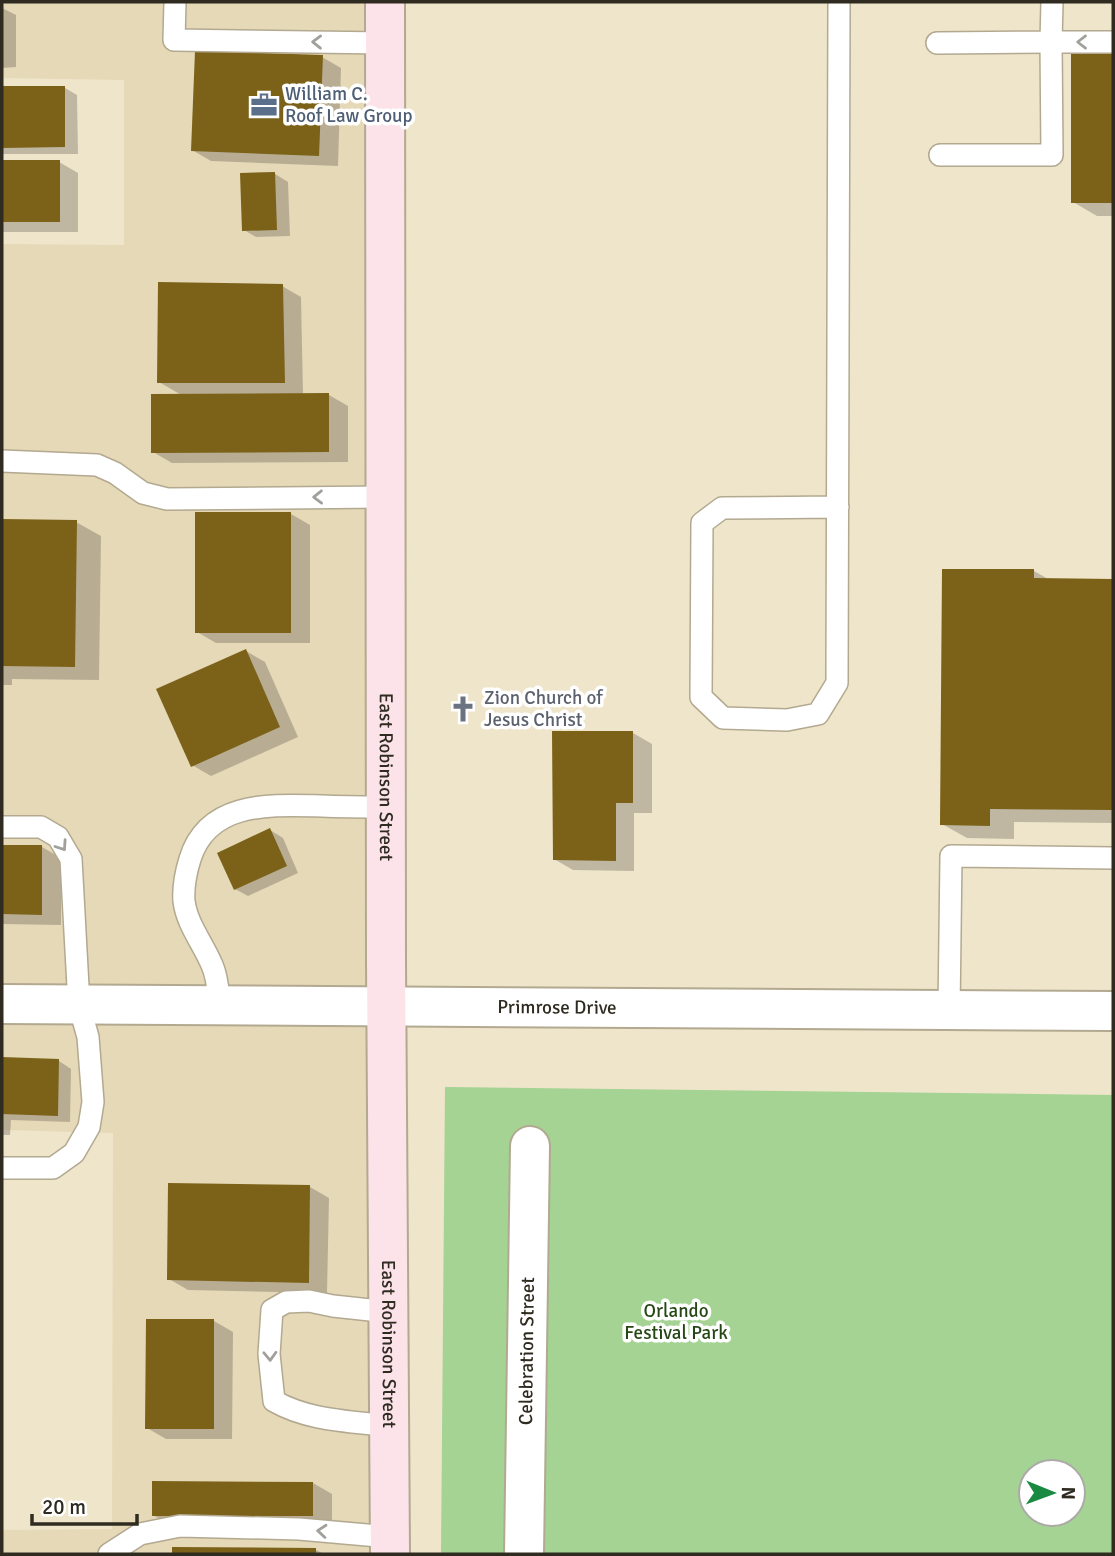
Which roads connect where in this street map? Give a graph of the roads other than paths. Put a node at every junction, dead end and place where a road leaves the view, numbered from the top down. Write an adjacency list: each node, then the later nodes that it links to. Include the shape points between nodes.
1 (175, 2): 6 (lane, one-way to 1, via 174,40)
2 (385, 2): 6 (main road, East Robinson Street)
3 (839, 2): 12 (lane)
4 (1052, 2): 8 (lane)
5 (1113, 42): 8 (lane, one-way to 8)
6 (385, 43): 11 (main road, East Robinson Street)
7 (937, 43): 8 (lane)
8 (1052, 43): 9 (lane, via 1052,155)
9 (940, 155)
10 (2, 461): 11 (lane, one-way to 10, via 167,499 143,493 97,465)
11 (386, 497): 13 (main road, East Robinson Street)
12 (838, 507): 12 (lane, via 837,683 818,714 787,720 723,718 701,697 702,523 722,508)
13 (386, 807): 18 (lane, via 249,807 204,831 188,865 184,902 191,926 213,966); 19 (main road, East Robinson Street)
14 (2, 827): 17 (lane, one-way to 17, via 41,827 58,837 71,859)
15 (1113, 858): 20 (lane, via 951,856)
16 (2, 1004): 17 (street, Primrose Drive)
17 (79, 1005): 18 (street, Primrose Drive); 23 (lane, via 93,1073 89,1127 74,1153 53,1168)
18 (220, 1007): 19 (street, Primrose Drive)
19 (386, 1008): 20 (street, Primrose Drive); 24 (main road, East Robinson Street)
20 (949, 1010): 21 (street, Primrose Drive)
21 (1113, 1011)
22 (530, 1146): 28 (street, Celebration Street)
23 (2, 1168)
24 (388, 1312): 25 (main road, East Robinson Street); 25 (lane, one-way to 25, via 286,1302 272,1310 269,1354 274,1401 319,1417)
25 (389, 1426): 26 (main road, East Robinson Street)
26 (390, 1545): 27 (lane, one-way to 27, via 299,1528 180,1526 140,1534)
27 (109, 1554)
28 (524, 1554)

